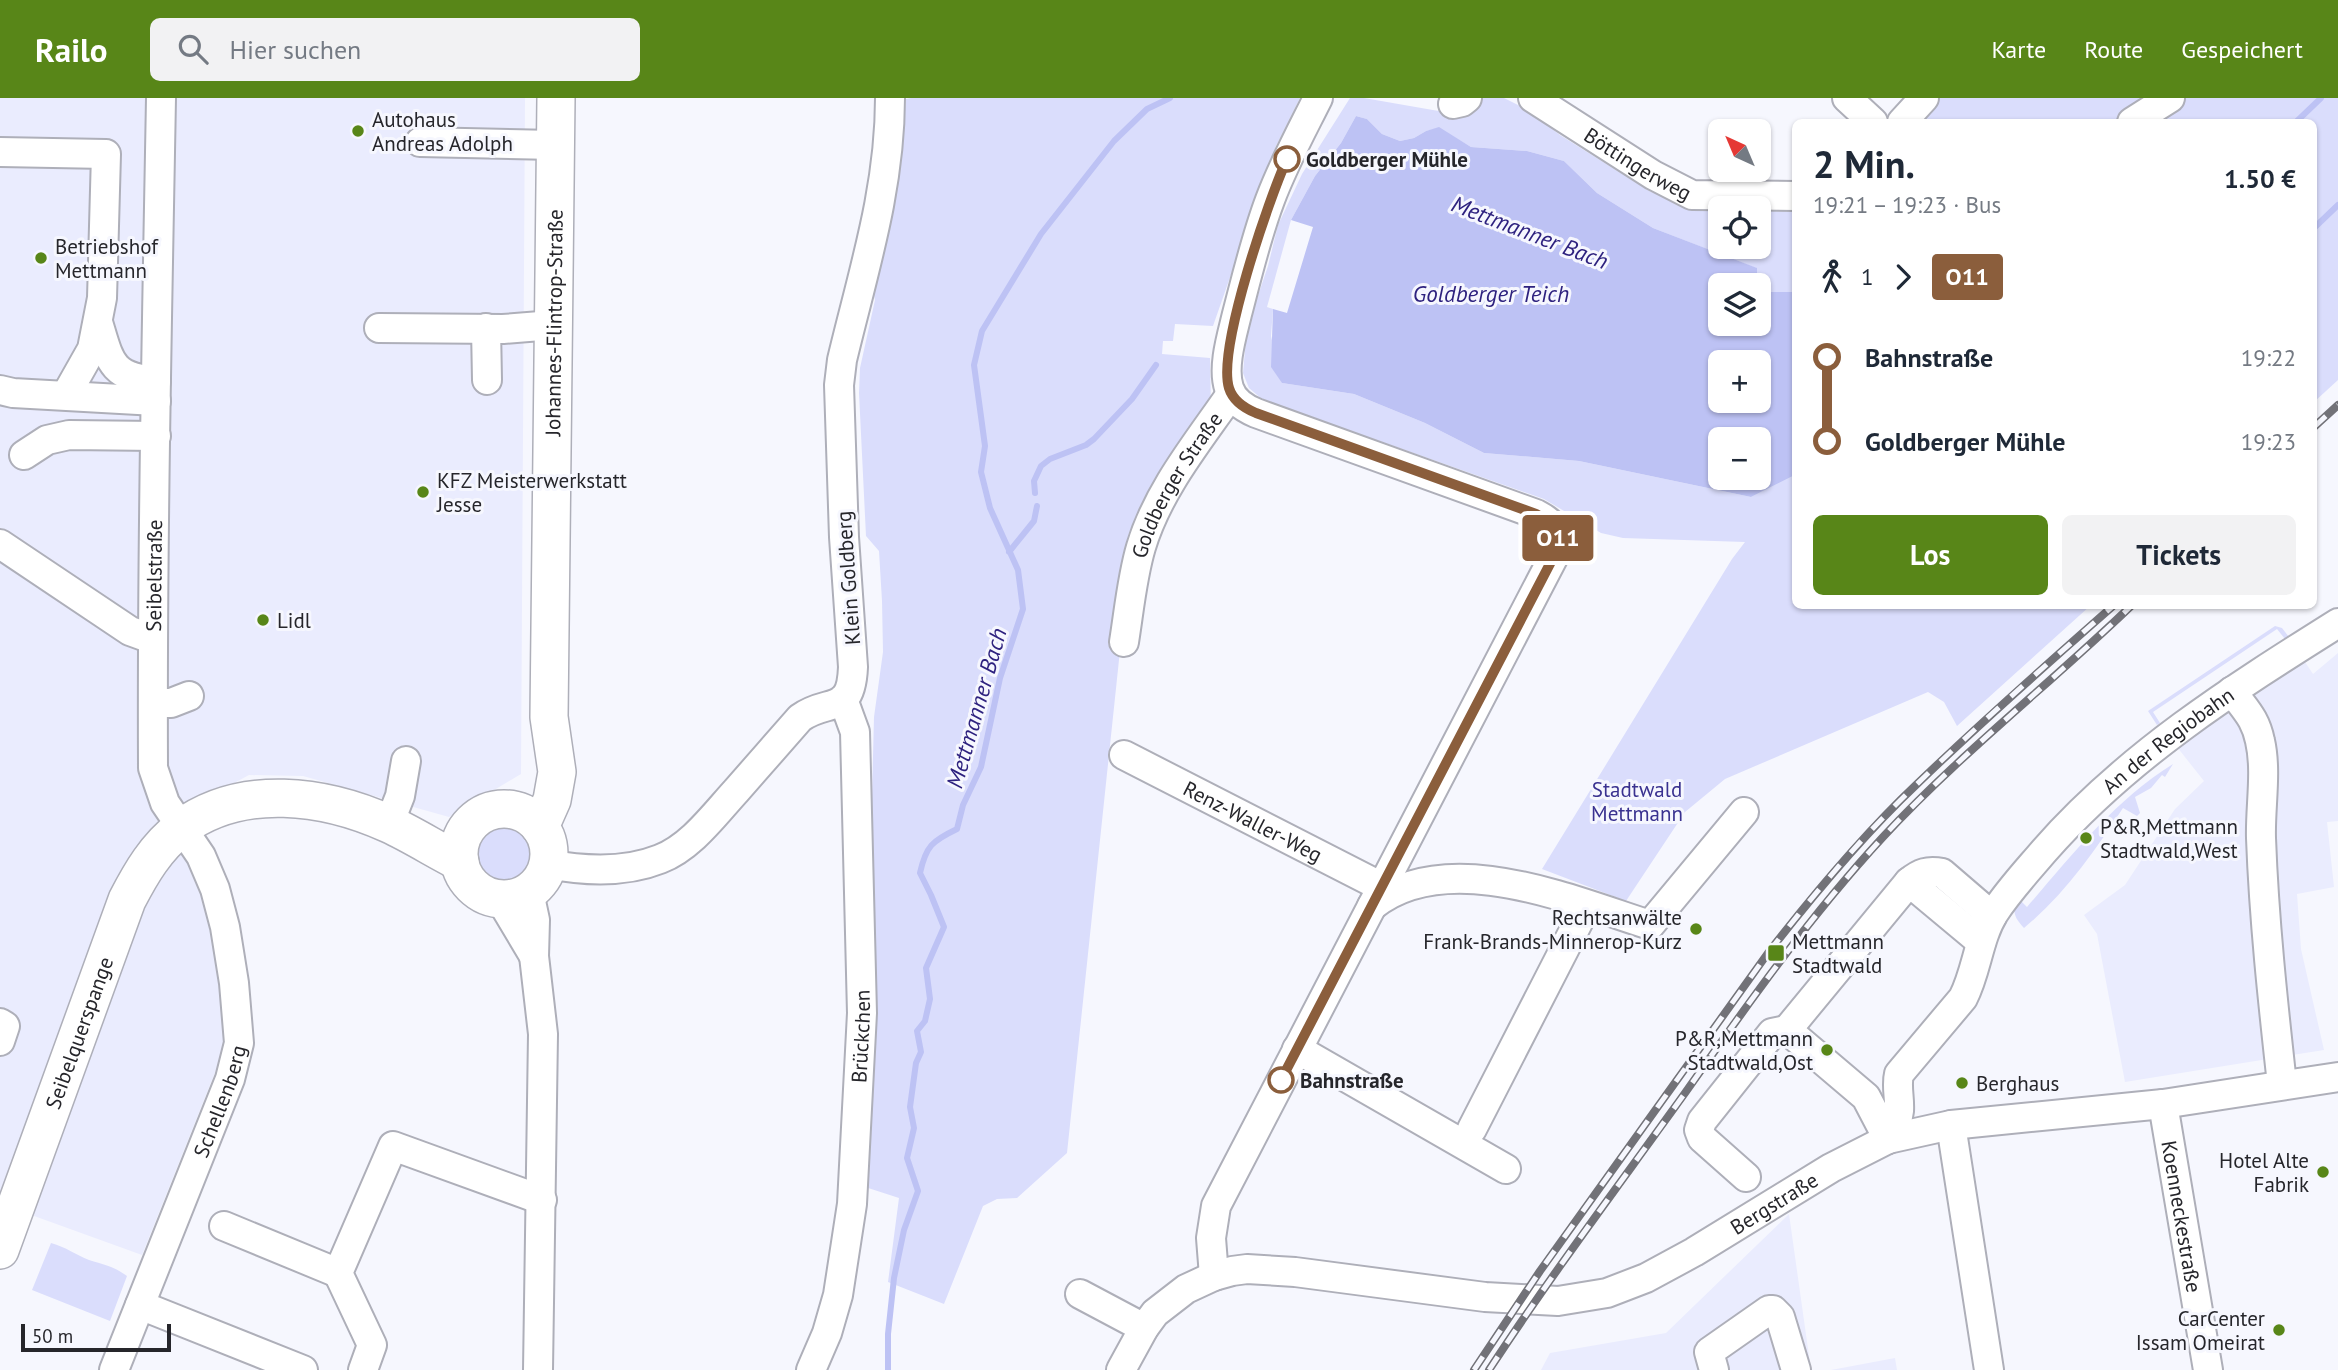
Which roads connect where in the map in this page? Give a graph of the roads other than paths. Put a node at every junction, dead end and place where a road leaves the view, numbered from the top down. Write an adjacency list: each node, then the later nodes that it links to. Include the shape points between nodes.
1 (160, 98): 22 (street, Seibelstraße)
2 (555, 98): 13 (main road, Johannes-Flintrop-Straße)
3 (890, 98): 33 (street, Klein Goldberg, via 883,195 839,386 853,667 851,686)
4 (1318, 98): 23 (street, Goldberger Straße, via 1284,165 1252,256 1230,345 1227,380)
5 (1533, 98): 15 (street, Böttingerweg, via 1692,195)
6 (1847, 98): 9 (street)
7 (1924, 98): 10 (street)
8 (2170, 98): 11 (street)
9 (1870, 119)
10 (1905, 119)
11 (2137, 119)
12 (420, 142): 13 (street)
13 (555, 145): 17 (main road, Johannes-Flintrop-Straße)
14 (0, 152): 16 (street, via 106,154 102,298)
15 (1792, 196)
16 (97, 319): 22 (street, via 117,371); 24 (street, via 92,349)
17 (553, 325): 19 (street); 38 (main road, Johannes-Flintrop-Straße, via 549,717 557,772 552,800)
18 (379, 328): 19 (street)
19 (486, 328): 20 (street)
20 (487, 380)
21 (0, 390): 24 (street)
22 (156, 391): 24 (street); 25 (street, Seibelstraße)
23 (1231, 394): 30 (street, Goldberger Straße, via 1151,520 1140,548); 44 (street, via 1256,413 1536,514 1557,532 1553,558)
24 (66, 395)
25 (156, 436): 26 (street, via 69,435 47,440); 29 (street, Seibelstraße)
26 (24, 455)
27 (0, 544): 29 (street, via 130,631)
28 (2338, 622): 31 (street, An der Regiobahn)
29 (152, 639): 34 (street, Seibelstraße)
30 (1124, 642)
31 (2232, 691): 46 (street, An der Regiobahn, via 2162,741 2083,808); 54 (street, via 2253,716 2261,744 2264,884)
32 (189, 696): 34 (street, via 172,703)
33 (843, 699): 43 (street, via 800,718 709,821 666,857 600,870 575,869); 74 (street, Brückchen, via 855,732 862,1013 845,1262 834,1313)
34 (153, 703): 40 (street, Seibelstraße, via 153,768 165,803)
35 (1124, 755): 44 (street, Renz-Waller-Weg)
36 (406, 761): 39 (street)
37 (1744, 813): 45 (street, via 1650,925)
38 (527, 818): 41 (main road, via 492,810 471,823); 43 (main road, via 548,846)
39 (389, 824): 40 (main road, via 321,801 286,798 234,804); 41 (main road)
40 (182, 828): 64 (main road, Seibelquerspange, via 145,867 127,900); 68 (street, Schellenberg, via 215,889 225,927 227,1017 239,1043 180,1175)
41 (462, 847): 43 (main road, via 469,883 478,891)
42 (1909, 882): 46 (street, via 1919,874 1942,873); 47 (street); 49 (street)
43 (526, 885): 62 (street, via 543,1034)
44 (1377, 896): 45 (street, via 1428,882 1494,879); 51 (street)
45 (1587, 905): 58 (street)
46 (1992, 916): 47 (street, An der Regiobahn)
47 (1981, 942): 53 (street, An der Regiobahn, via 1963,998)
48 (0, 1023): 50 (street, via 5,1026)
49 (1787, 1030): 55 (street); 61 (street, via 1772,1033 1699,1130 1702,1138)
50 (0, 1041)
51 (1297, 1049): 60 (street); 66 (street, via 1216,1206 1211,1238)
52 (2338, 1077): 54 (street, Bergstraße)
53 (1897, 1081): 55 (street); 59 (street, via 1897,1123)
54 (2283, 1084): 56 (street, Bergstraße)
55 (1856, 1089): 59 (street, via 1872,1106)
56 (2163, 1104): 57 (street, Bergstraße); 79 (street, Koenneckestraße)
57 (1951, 1125): 59 (street, Bergstraße); 78 (street)
58 (1472, 1129)
59 (1888, 1139): 66 (street, Bergstraße, via 1670,1265 1607,1293 1558,1301 1485,1297 1295,1272 1247,1269)
60 (1506, 1170)
61 (1746, 1177)
62 (542, 1200): 65 (street, via 393,1146); 73 (street)
63 (224, 1226): 65 (street)
64 (0, 1250)
65 (338, 1273): 72 (street, via 372,1345)
66 (1214, 1276): 69 (street, via 1186,1289)
67 (1080, 1294): 69 (street)
68 (140, 1305): 70 (street, Schellenberg); 71 (street)
69 (1144, 1328): 75 (street)
70 (114, 1370)
71 (303, 1370)
72 (363, 1370)
73 (538, 1370)
74 (811, 1370)
75 (1121, 1370)
76 (1714, 1370): 77 (street, via 1709,1352 1773,1310 1780,1317)
77 (1796, 1370)
78 (1989, 1370)
79 (2208, 1370)

